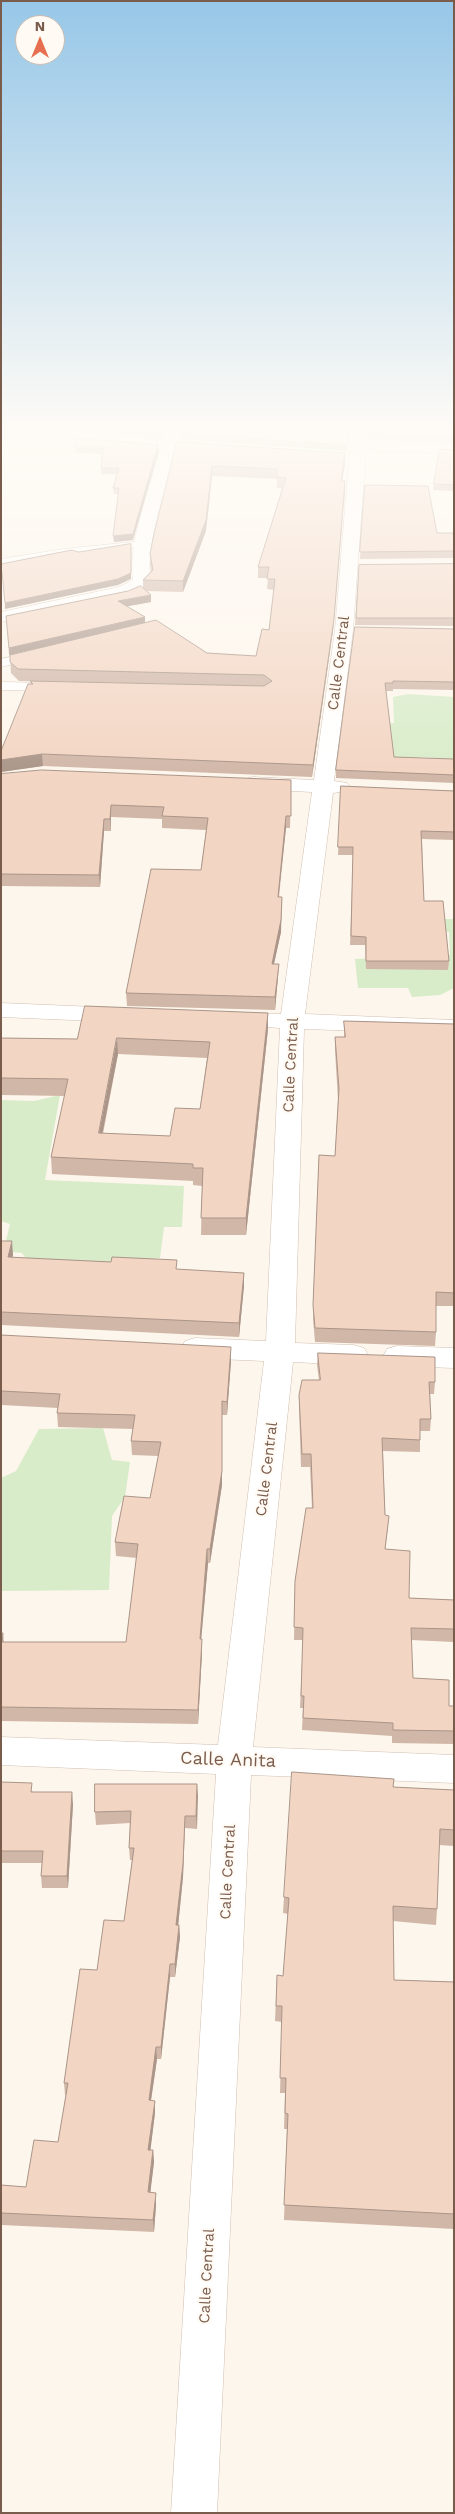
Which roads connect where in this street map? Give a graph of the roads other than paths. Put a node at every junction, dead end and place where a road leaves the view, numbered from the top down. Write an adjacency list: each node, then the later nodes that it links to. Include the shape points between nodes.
1 (140, 544): 4 (lane)
2 (143, 544): 5 (street, via 139,565 142,581 138,586)
3 (358, 544): 11 (street, Calle Central, via 359,566)
4 (3, 560)
5 (1, 617)
6 (39, 654): 7 (lane)
7 (1, 663)
8 (1, 686): 9 (lane)
9 (60, 687)
10 (234, 782): 11 (street)
11 (322, 787): 12 (street); 16 (street, Calle Central)
12 (360, 788)
13 (1, 1010): 14 (street)
14 (147, 1016)
15 (205, 1018): 16 (street)
16 (292, 1021): 17 (street); 19 (street, Calle Central)
17 (454, 1027)
18 (170, 1346): 19 (street)
19 (280, 1352): 20 (street); 22 (street, Calle Central)
20 (454, 1358)
21 (1, 1751): 22 (street, Calle Anita)
22 (234, 1760): 23 (street, Calle Anita); 24 (street, Calle Central)
23 (454, 1769)
24 (194, 2513)

